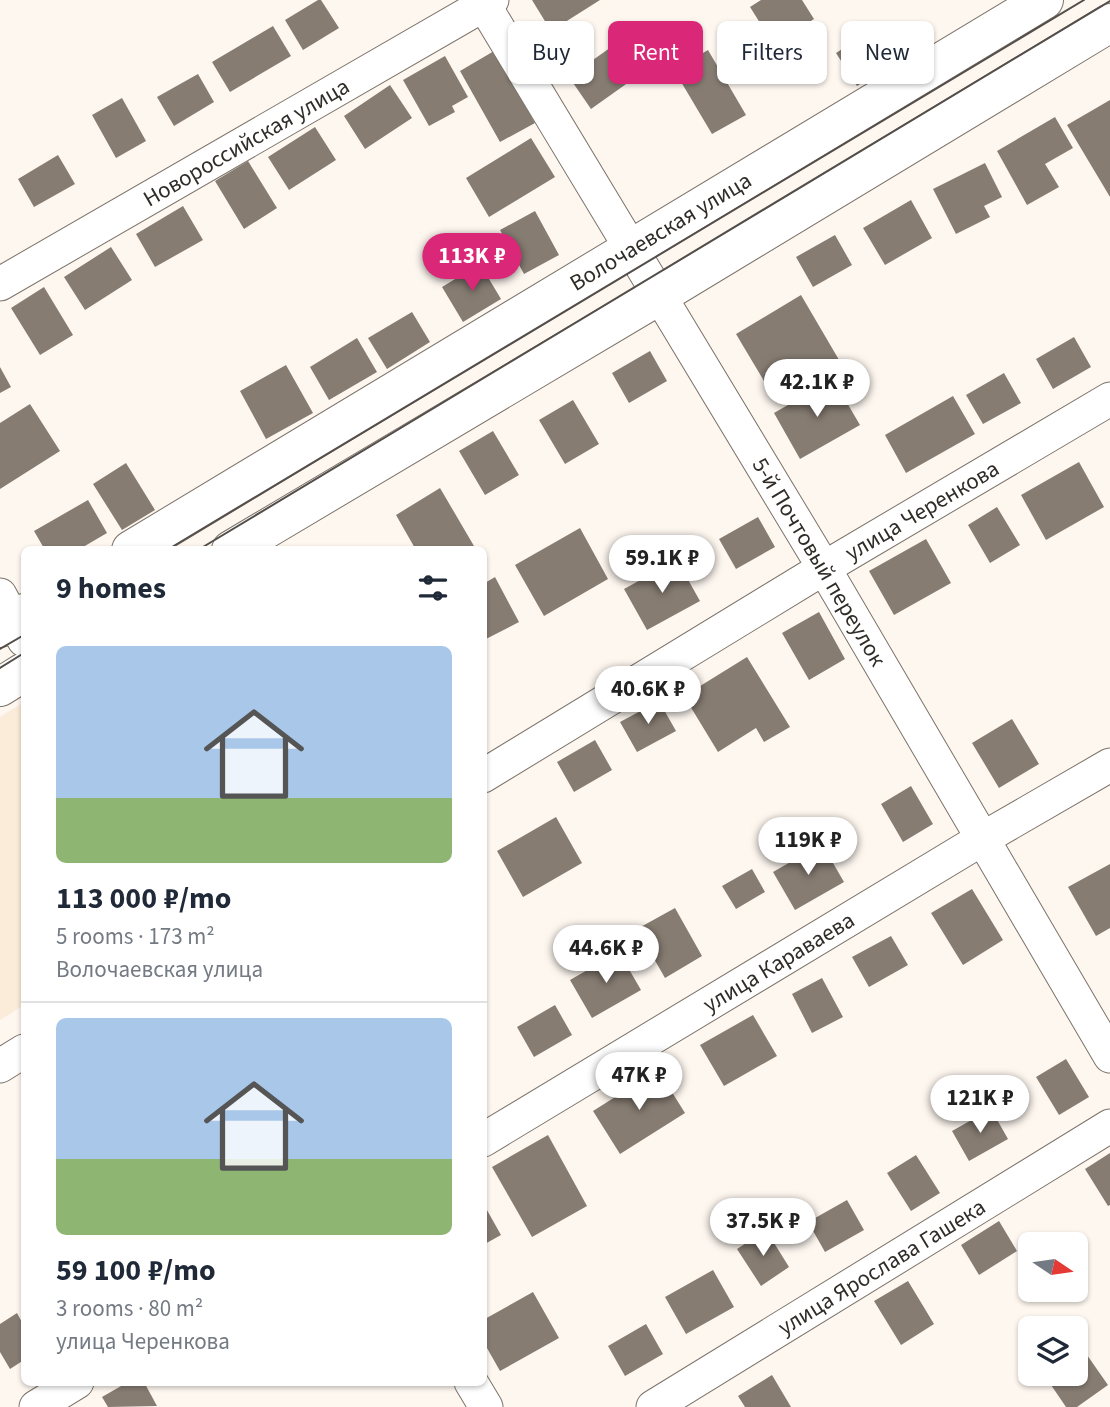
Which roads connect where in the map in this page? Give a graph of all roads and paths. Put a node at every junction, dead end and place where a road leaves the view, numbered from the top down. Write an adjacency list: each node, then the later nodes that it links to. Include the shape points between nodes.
1 (1044, 0): 4 (main road, Волочаевская улица)
2 (485, 2): 4 (street, 5-й Почтовый переулок); 5 (street, Новороссийская улица)
3 (1110, 23): 6 (main road)
4 (632, 248): 6 (street, 5-й Почтовый переулок); 8 (main road, Волочаевская улица)
5 (0, 284)
6 (660, 295): 9 (main road); 10 (street, 5-й Почтовый переулок)
7 (1110, 399): 10 (street, улица Черенкова)
8 (138, 546)
9 (238, 546)
10 (824, 568): 14 (street, улица Черенкова); 15 (street, 5-й Почтовый переулок)
11 (21, 674): 12 (main road)
12 (0, 687)
13 (1110, 765): 15 (street, улица Караваева)
14 (487, 774)
15 (982, 839): 17 (street, 5-й Почтовый переулок); 20 (street, улица Караваева)
16 (21, 1053): 18 (street)
17 (1110, 1056)
18 (0, 1066)
19 (1110, 1126): 23 (street, улица Ярослава Гашека)
20 (487, 1138)
21 (70, 1386): 24 (street)
22 (473, 1386): 25 (street)
23 (697, 1396): 26 (street, улица Ярослава Гашека)
24 (36, 1407)
25 (485, 1407)
26 (653, 1407)

